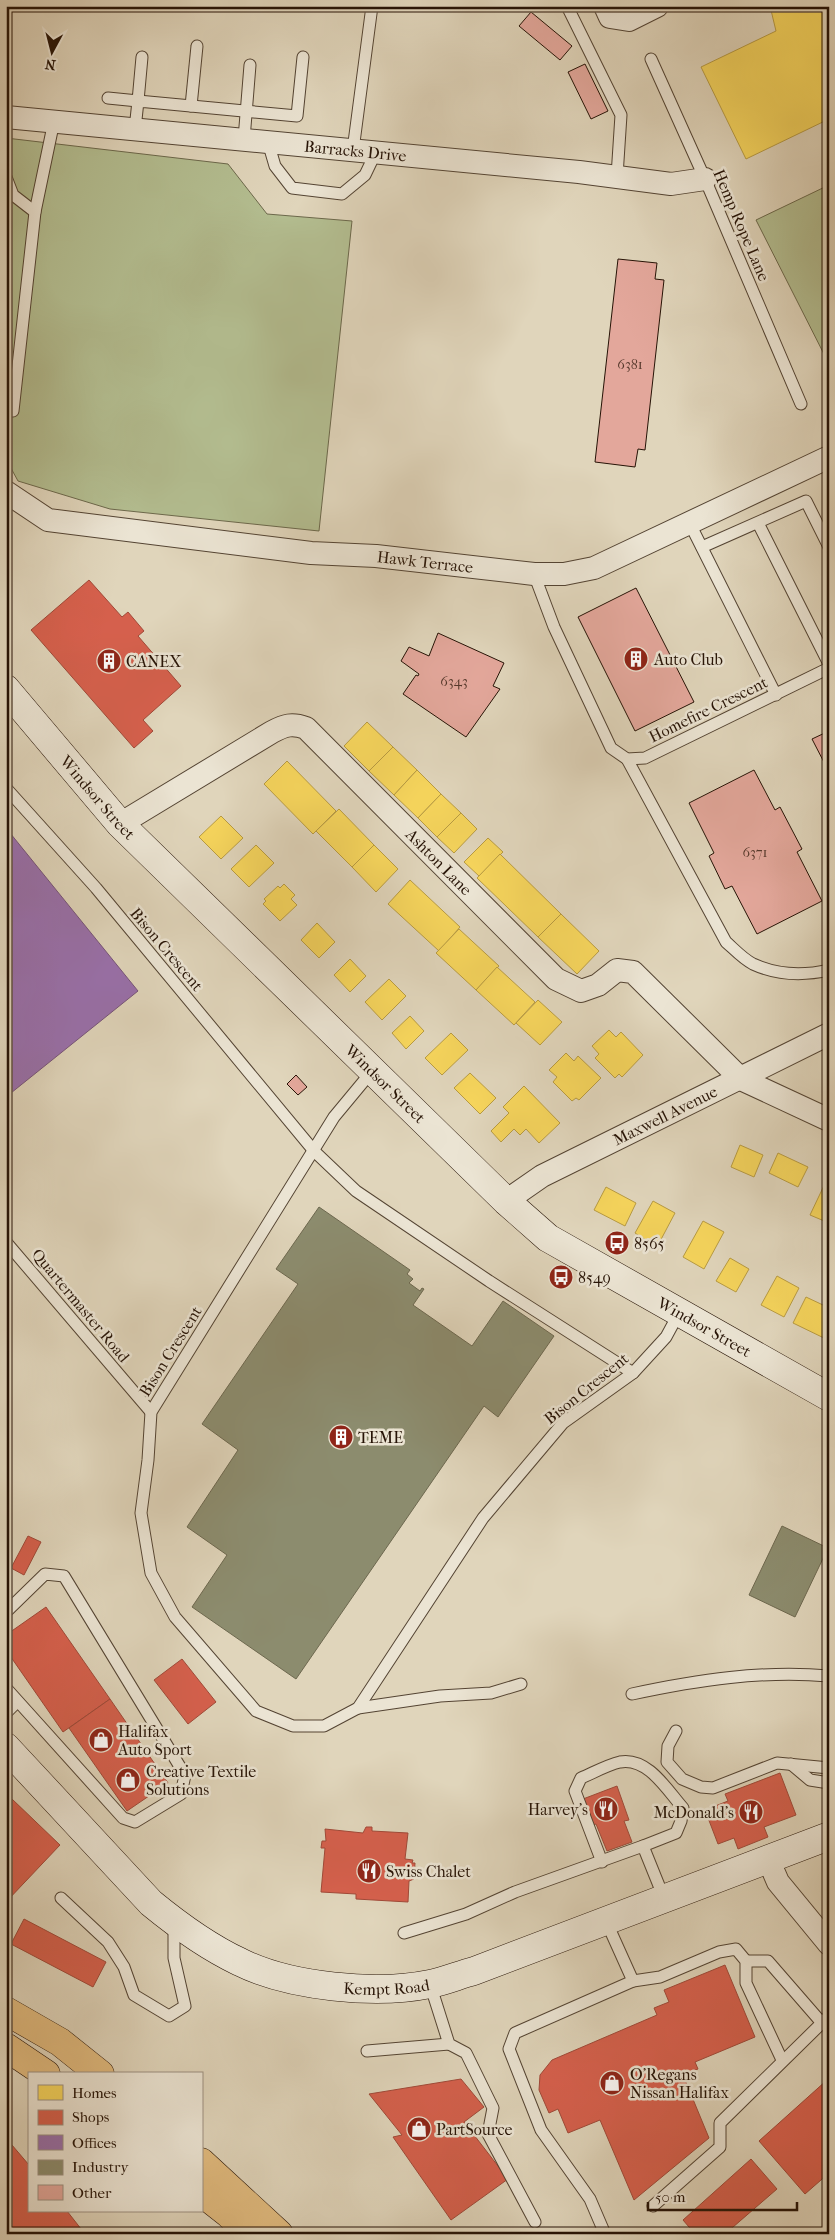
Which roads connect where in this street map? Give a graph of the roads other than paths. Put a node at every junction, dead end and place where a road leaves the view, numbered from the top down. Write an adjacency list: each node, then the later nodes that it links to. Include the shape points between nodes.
1 (372, 6): 19 (lane)
2 (567, 6): 21 (lane, via 621,115)
3 (657, 6): 4 (street, via 630,20)
4 (607, 12)
5 (197, 46): 12 (lane)
6 (142, 57): 11 (lane)
7 (303, 57): 13 (lane, via 297,116)
8 (651, 59): 23 (lane, Hemp Rope Lane)
9 (250, 65): 13 (lane)
10 (108, 98): 11 (lane)
11 (138, 101): 12 (lane); 16 (lane)
12 (191, 106): 13 (lane)
13 (247, 112): 17 (lane)
14 (6, 117): 15 (street, Barracks Drive)
15 (54, 121): 16 (street, Barracks Drive); 24 (lane)
16 (135, 129): 17 (street, Barracks Drive)
17 (244, 140): 18 (street, Barracks Drive)
18 (268, 142): 19 (street, Barracks Drive); 20 (lane, via 275,166 292,188 342,194 365,175)
19 (353, 150): 20 (street, Barracks Drive)
20 (376, 152): 21 (street, Barracks Drive)
21 (617, 176): 23 (street, Barracks Drive, via 671,184)
22 (6, 177): 24 (lane, via 13,195)
23 (705, 179): 25 (lane, Hemp Rope Lane)
24 (35, 212): 26 (lane)
25 (801, 404)
26 (13, 411)
27 (829, 457): 29 (street, Hawk Terrace)
28 (6, 492): 33 (street, Hawk Terrace, via 48,520 311,553 376,556)
29 (689, 522): 31 (lane); 33 (street, Hawk Terrace, via 594,568 564,574)
30 (758, 523): 31 (lane); 32 (lane, via 806,501); 34 (lane)
31 (702, 547): 36 (lane)
32 (829, 547)
33 (534, 574): 37 (lane, via 596,720 611,748)
34 (829, 666): 36 (lane, Homefire Crescent)
35 (6, 688): 39 (street, Windsor Street)
36 (776, 695): 37 (lane, Homefire Crescent, via 645,758)
37 (627, 759): 40 (lane, via 726,942 751,964 779,973 811,974)
38 (6, 788): 45 (lane, Bison Crescent, via 96,888)
39 (120, 824): 42 (street, Windsor Street); 43 (street, Ashton Lane, via 272,732 286,725 306,728 556,979 581,991 598,985 617,970 633,972)
40 (829, 970)
41 (829, 1034): 43 (street, Maxwell Avenue)
42 (373, 1070): 45 (lane, via 334,1117); 46 (street, Windsor Street)
43 (741, 1079): 44 (street); 46 (street, Maxwell Avenue, via 542,1176)
44 (829, 1120)
45 (314, 1151): 49 (lane, via 356,1191); 51 (lane, Bison Crescent)
46 (506, 1201): 48 (street, Windsor Street, via 548,1238)
47 (6, 1242): 51 (lane, Quartermaster Road)
48 (678, 1314): 49 (lane, Bison Crescent, via 666,1337); 50 (street, Windsor Street)
49 (633, 1373): 58 (lane, Bison Crescent, via 563,1423 483,1518)
50 (829, 1396)
51 (151, 1412): 58 (lane, Bison Crescent, via 141,1513 151,1573 175,1617 256,1711 294,1726 324,1726)
52 (6, 1612): 57 (lane, via 45,1574 64,1576 185,1775 181,1794 135,1822 123,1818)
53 (829, 1676): 56 (lane, via 745,1676 693,1681)
54 (521, 1684): 58 (lane, via 491,1693 440,1696)
55 (6, 1688): 57 (lane)
56 (632, 1694)
57 (17, 1702): 59 (lane)
58 (358, 1708)
59 (6, 1713)
60 (676, 1731): 62 (lane, via 668,1746 667,1762 682,1779 701,1787 713,1788 777,1763)
61 (6, 1747): 71 (street, Kempt Road, via 151,1903)
62 (792, 1764): 63 (lane); 64 (lane, via 810,1780)
63 (829, 1768)
64 (829, 1783)
65 (829, 1836): 67 (street, Kempt Road)
66 (643, 1846): 68 (lane); 68 (lane, via 676,1833 682,1808 648,1769 636,1762 621,1762 581,1778 574,1791); 70 (lane)
67 (768, 1858): 70 (street, Kempt Road); 74 (street, via 778,1882)
68 (602, 1862): 73 (lane, via 515,1892 466,1914)
69 (61, 1898): 71 (lane, via 108,1942 124,1967 134,1995 169,2016 185,2006 174,1958)
70 (664, 1898): 72 (street, Kempt Road)
71 (174, 1921): 77 (street, Kempt Road, via 241,1963 285,1977 338,1987 374,1989)
72 (606, 1921): 76 (lane); 77 (street, Kempt Road, via 474,1971)
73 (404, 1933)
74 (829, 1944)
75 (746, 1961): 76 (lane, via 736,1949 719,1952 660,1977); 79 (lane, via 768,1961); 83 (lane, via 746,1983)
76 (633, 1981): 92 (lane, via 516,2033 509,2049 541,2130 590,2199)
77 (430, 1984): 80 (lane)
78 (6, 2011): 85 (main road, via 60,2042)
79 (825, 2019): 83 (lane)
80 (448, 2044): 82 (lane); 89 (lane, via 466,2052 490,2100 493,2108 488,2134)
81 (6, 2047): 84 (main road)
82 (367, 2052)
83 (782, 2060): 88 (lane, via 720,2123 720,2147)
84 (43, 2072)
85 (98, 2072)
86 (202, 2163): 91 (main road)
87 (202, 2193): 90 (main road)
88 (653, 2206)
89 (536, 2222)
90 (248, 2234)
91 (279, 2234)
92 (605, 2234)

